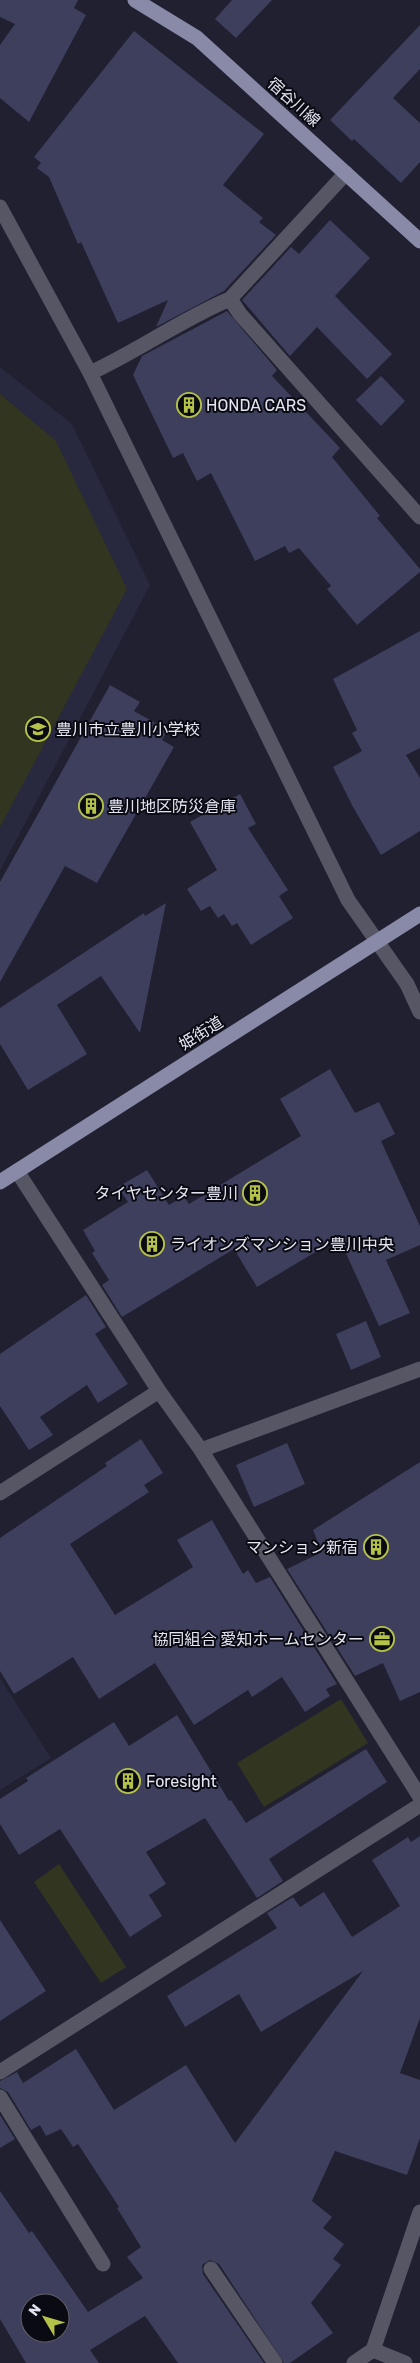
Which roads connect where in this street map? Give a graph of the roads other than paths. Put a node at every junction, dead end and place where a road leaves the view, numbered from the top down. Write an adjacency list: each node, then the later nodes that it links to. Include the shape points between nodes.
1 (135, 0): 2 (main road, 宿谷川線, via 198,38)
2 (346, 173): 4 (main road, 宿谷川線); 5 (street)
3 (0, 207): 6 (street)
4 (420, 240)
5 (230, 299): 6 (street); 7 (street)
6 (90, 373): 9 (street, via 348,900)
7 (420, 518)
8 (420, 914): 9 (main road, 姫街道)
9 (377, 942): 10 (street, via 407,984); 11 (main road, 姫街道)
10 (420, 1012)
11 (17, 1171): 12 (main road, 姫街道); 14 (street)
12 (0, 1182)
13 (420, 1369): 15 (street)
14 (159, 1391): 15 (street); 16 (street)
15 (201, 1450): 17 (street)
16 (0, 1493)
17 (420, 1797)
18 (420, 1805): 19 (street)
19 (0, 2072)
20 (0, 2097): 22 (street)
21 (420, 2212): 24 (street)
22 (103, 2264)
23 (211, 2269): 25 (street)
24 (373, 2350): 26 (street); 27 (street)
25 (276, 2363)
26 (354, 2363)
27 (405, 2363)

